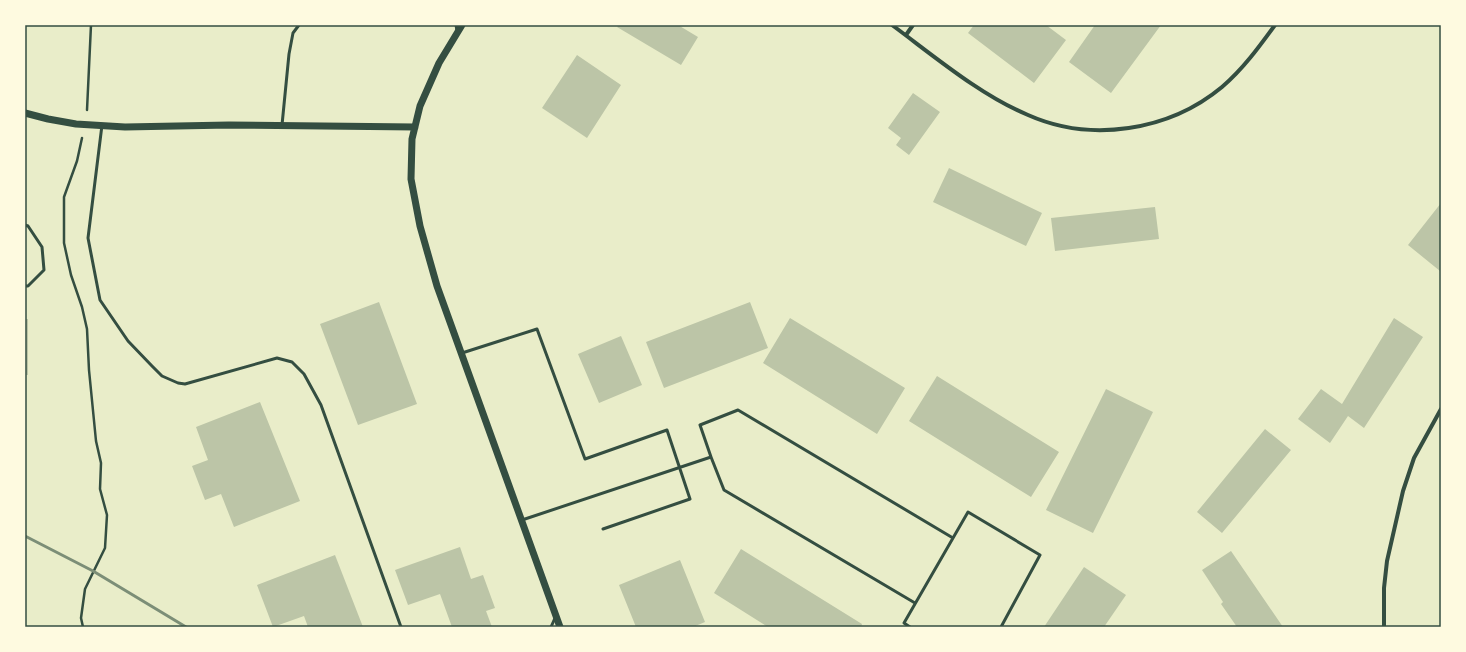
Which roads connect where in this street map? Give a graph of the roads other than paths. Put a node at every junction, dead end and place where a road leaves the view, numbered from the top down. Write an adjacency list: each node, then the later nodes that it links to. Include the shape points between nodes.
1 (299, 25): 11 (lane, via 293,33 289,54)
2 (456, 25): 7 (lane)
3 (462, 25): 7 (street)
4 (892, 25): 8 (street)
5 (913, 25): 8 (street)
6 (1276, 25): 8 (street, via 1238,72 1204,100 1181,113 1157,122 1103,131 1065,127 1029,116 976,86)
7 (457, 33): 12 (street, via 436,70 420,106)
8 (906, 35)
9 (25, 113): 10 (street, via 48,119)
10 (102, 125): 11 (street); 24 (lane, via 88,238 100,300 128,341 162,376 178,383 185,384 277,358 292,362 304,374 321,405)
11 (282, 126): 12 (street)
12 (415, 127): 15 (street, via 412,139 411,179 420,226 437,286)
13 (25, 225): 14 (lane, via 42,247 44,270)
14 (25, 286)
15 (462, 353): 18 (lane, via 537,329 585,459 667,430); 19 (street)
16 (1441, 409): 29 (street, via 1414,458 1402,492 1384,588)
17 (711, 457): 18 (lane); 21 (lane, via 700,425 738,410); 22 (lane, via 724,490)
18 (679, 468): 19 (lane); 20 (lane, via 690,499)
19 (522, 520): 23 (street)
20 (603, 529)
21 (953, 538): 22 (lane); 28 (lane, via 968,512 1040,555)
22 (915, 603): 27 (lane, via 904,623)
23 (556, 616): 25 (lane); 26 (street)
24 (401, 627)
25 (551, 627)
26 (560, 627)
27 (910, 627)
28 (1001, 627)
29 (1384, 627)

